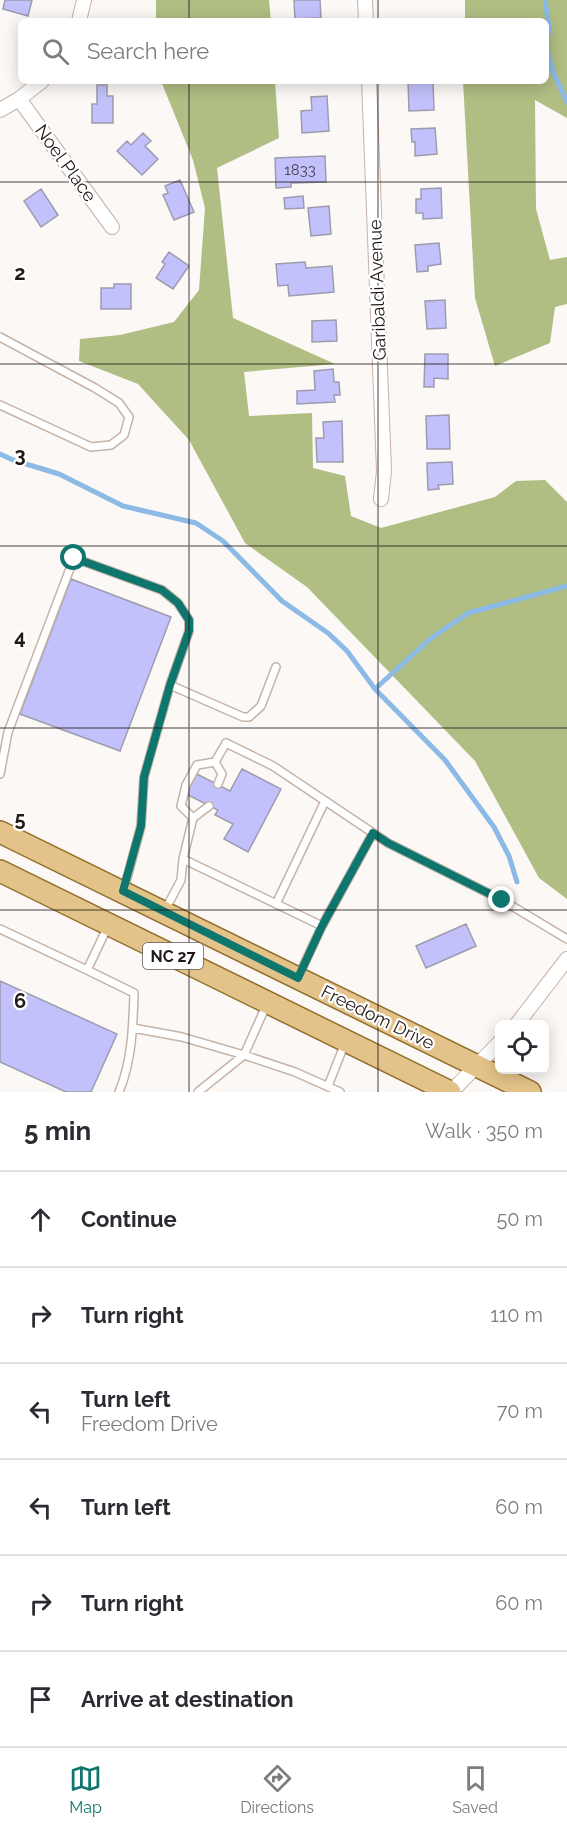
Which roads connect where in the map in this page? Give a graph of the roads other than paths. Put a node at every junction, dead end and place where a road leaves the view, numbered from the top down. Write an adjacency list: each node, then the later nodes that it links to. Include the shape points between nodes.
1 (84, 0): 3 (street)
2 (365, 0): 4 (street)
3 (80, 18)
4 (366, 18)
5 (38, 84): 7 (street)
6 (369, 84): 12 (street, Garibaldi Avenue, via 384,471)
7 (19, 99): 8 (street); 9 (street, Noel Place)
8 (0, 110)
9 (112, 227)
10 (0, 337): 11 (lane, via 95,388 119,403 129,417 124,435 111,445 91,447)
11 (0, 405)
12 (381, 499)
13 (276, 667): 14 (lane, via 261,706 249,717)
14 (170, 685): 16 (lane, via 189,631 189,620 178,603 162,590 74,558 8,732); 25 (lane, via 144,777 141,826)
15 (215, 762): 17 (lane, via 222,774); 18 (lane, via 226,743 273,766); 20 (lane, via 197,765 186,785 181,806)
16 (0, 774)
17 (218, 784)
18 (325, 801): 22 (lane); 26 (lane)
19 (209, 806): 20 (lane)
20 (193, 818): 23 (lane)
21 (0, 832): 25 (main road, Freedom Drive / NC 27)
22 (373, 833): 29 (lane); 31 (lane, via 502,900)
23 (183, 859): 26 (lane); 27 (lane, via 181,880)
24 (0, 871): 28 (main road, Freedom Drive / NC 27)
25 (123, 891): 27 (main road, Freedom Drive / NC 27)
26 (276, 904): 29 (lane)
27 (164, 912): 34 (main road, Freedom Drive / NC 27)
28 (109, 925): 33 (lane); 35 (main road, Freedom Drive / NC 27)
29 (322, 926): 34 (lane)
30 (0, 929): 33 (lane)
31 (567, 939)
32 (567, 960): 36 (street)
33 (87, 970): 37 (lane, via 134,993)
34 (298, 978): 41 (main road, Freedom Drive / NC 27)
35 (268, 1003): 38 (main road, Freedom Drive / NC 27); 40 (lane)
36 (520, 1020)
37 (133, 1028): 40 (lane); 43 (lane)
38 (346, 1041): 42 (lane); 46 (main road, Freedom Drive / NC 27)
39 (495, 1047): 41 (street)
40 (244, 1055): 42 (lane); 44 (lane)
41 (476, 1065): 46 (street); 47 (main road, Freedom Drive / NC 27)
42 (328, 1086): 45 (lane)
43 (119, 1092)
44 (198, 1092)
45 (340, 1092)
46 (450, 1092)
47 (530, 1092)

